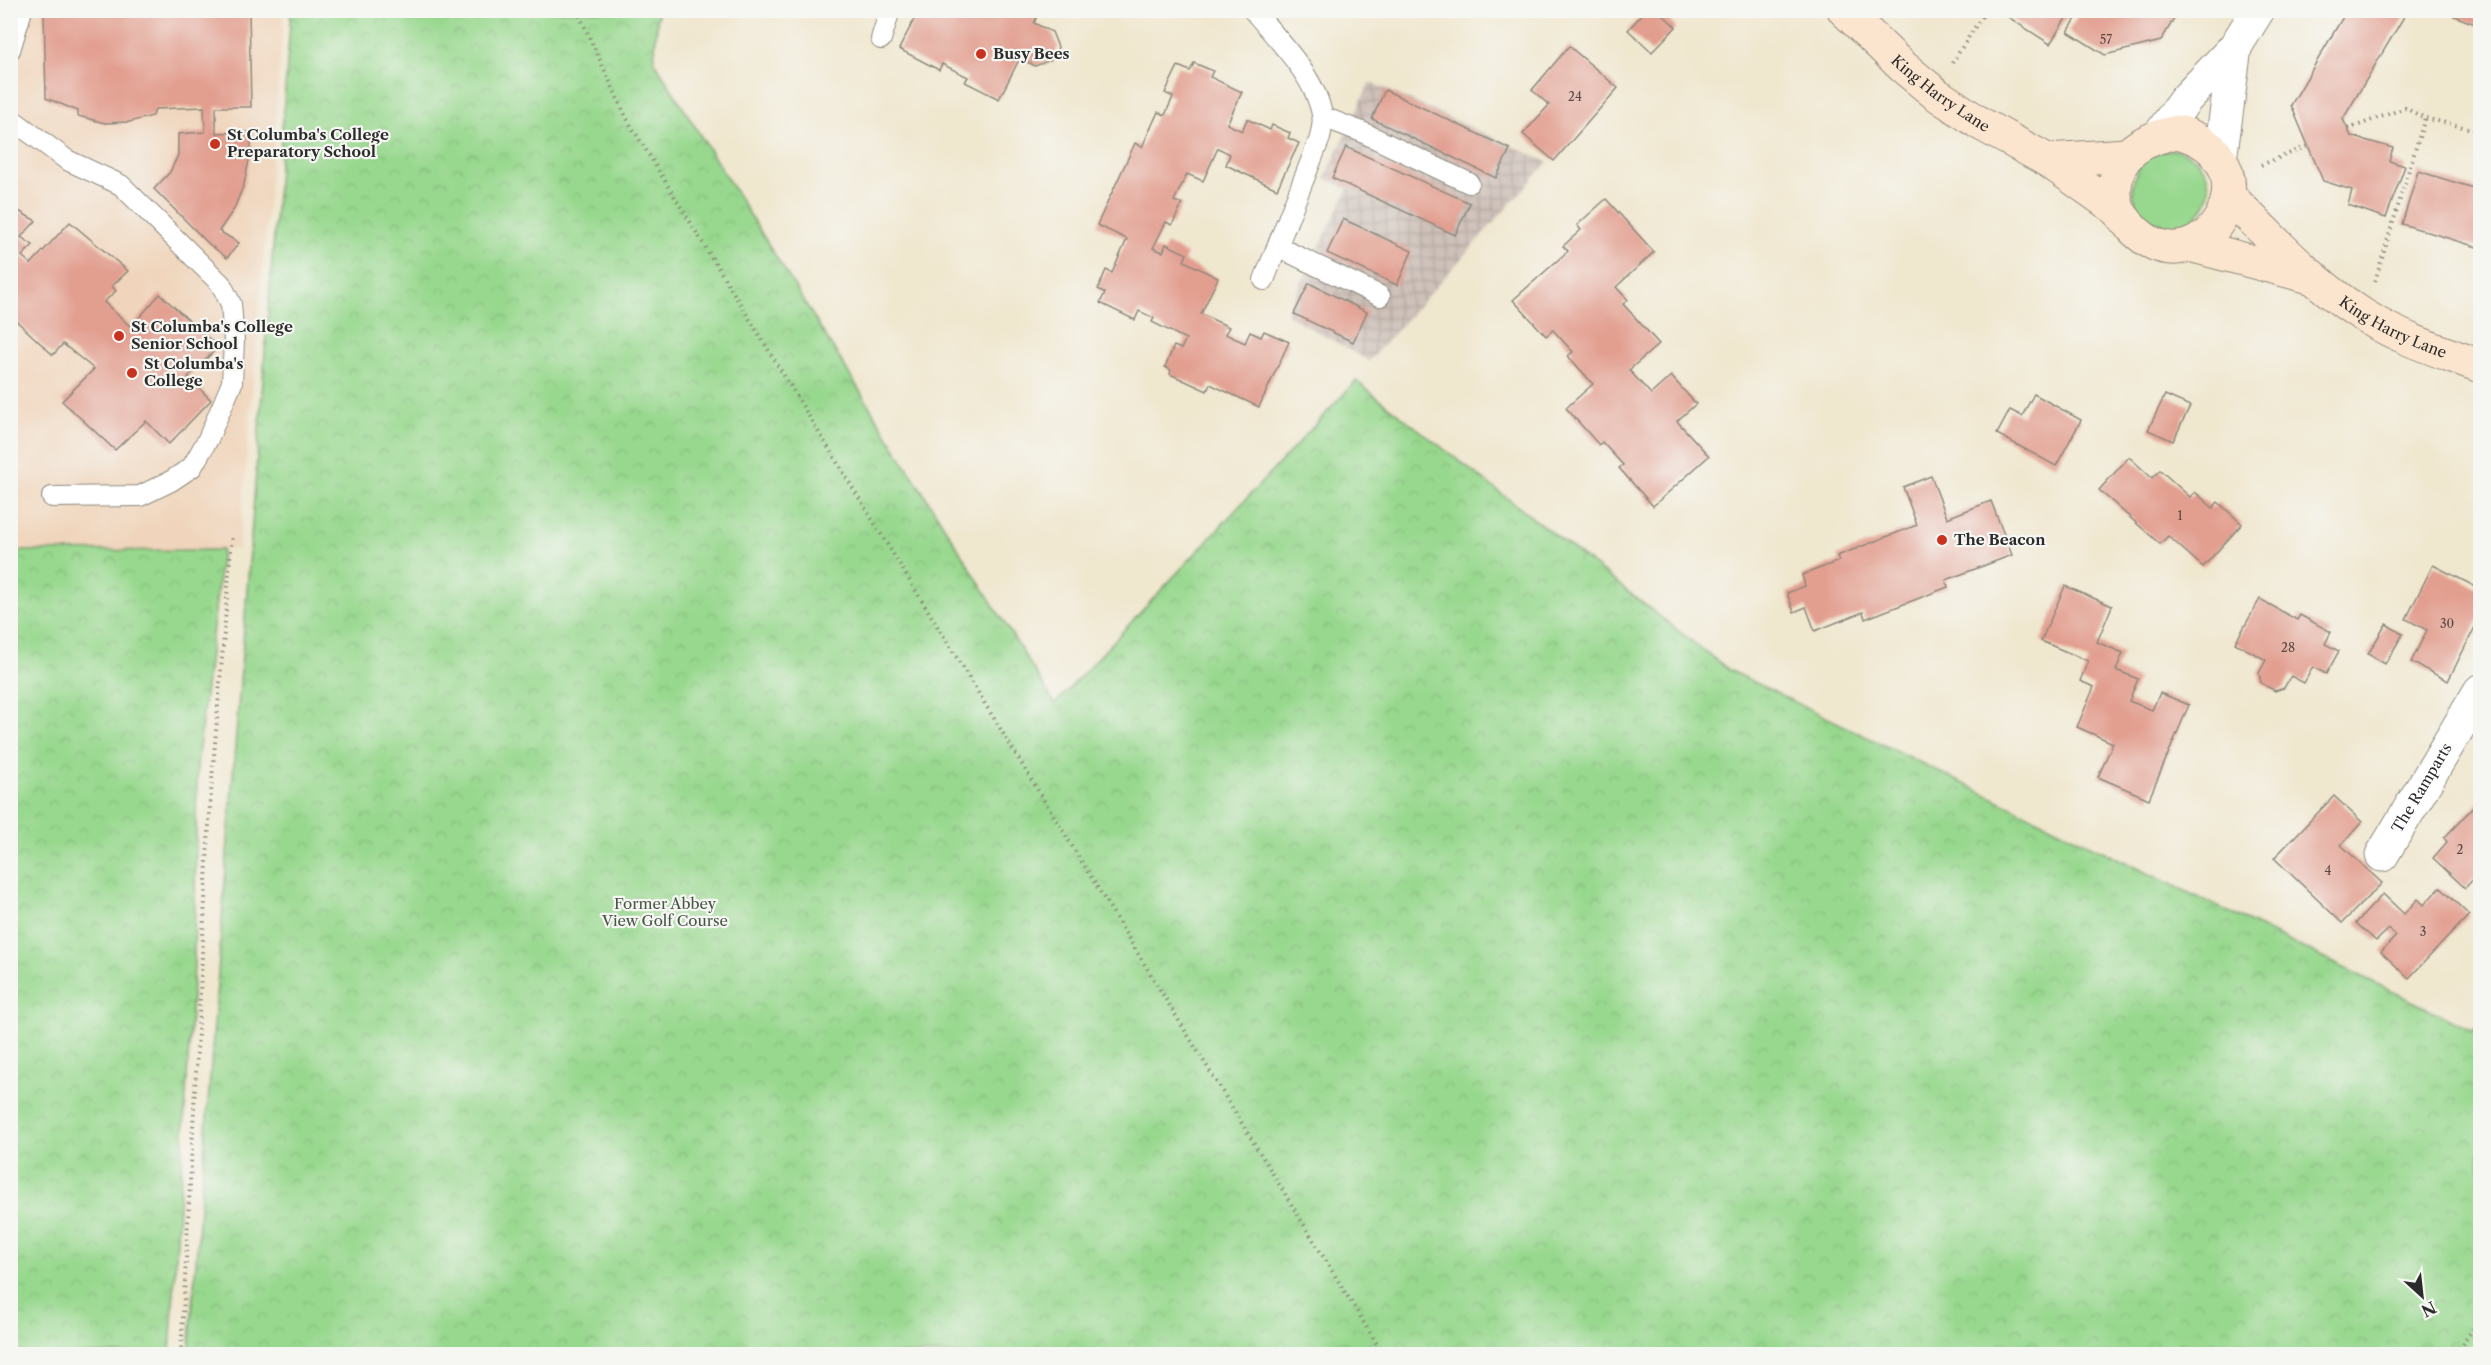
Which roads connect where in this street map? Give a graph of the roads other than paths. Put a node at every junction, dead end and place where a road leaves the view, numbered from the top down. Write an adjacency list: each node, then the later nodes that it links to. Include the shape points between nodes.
1 (22, 10): 8 (lane)
2 (890, 10): 6 (lane)
3 (1253, 10): 9 (lane, via 1299,66)
4 (1844, 10): 13 (street, King Harry Lane, via 1936,94)
5 (2258, 10): 7 (street)
6 (881, 39)
7 (2235, 47): 11 (street, via 2185,100); 14 (street)
8 (10, 50)
9 (1323, 117): 15 (lane); 19 (lane, via 1320,138)
10 (10, 118): 24 (lane, via 67,160 121,185 221,284 231,304 232,383 192,467 140,496)
11 (2159, 136): 12 (street); 14 (street, via 2178,132 2195,136)
12 (2128, 155): 13 (street); 17 (street, via 2118,172)
13 (2047, 160): 17 (street, King Harry Lane)
14 (2220, 160): 16 (street)
15 (1469, 183)
16 (2229, 196): 18 (street, via 2216,226 2205,238); 20 (street, King Harry Lane)
17 (2118, 210): 18 (street, via 2131,228 2147,240 2165,248)
18 (2190, 245): 20 (street, King Harry Lane)
19 (1278, 247): 21 (lane); 22 (lane)
20 (2310, 277): 23 (street, King Harry Lane, via 2379,324)
21 (1264, 280)
22 (1380, 296)
23 (2481, 366)
24 (52, 497)
25 (2481, 691): 26 (street, The Ramparts)
26 (2382, 855)

